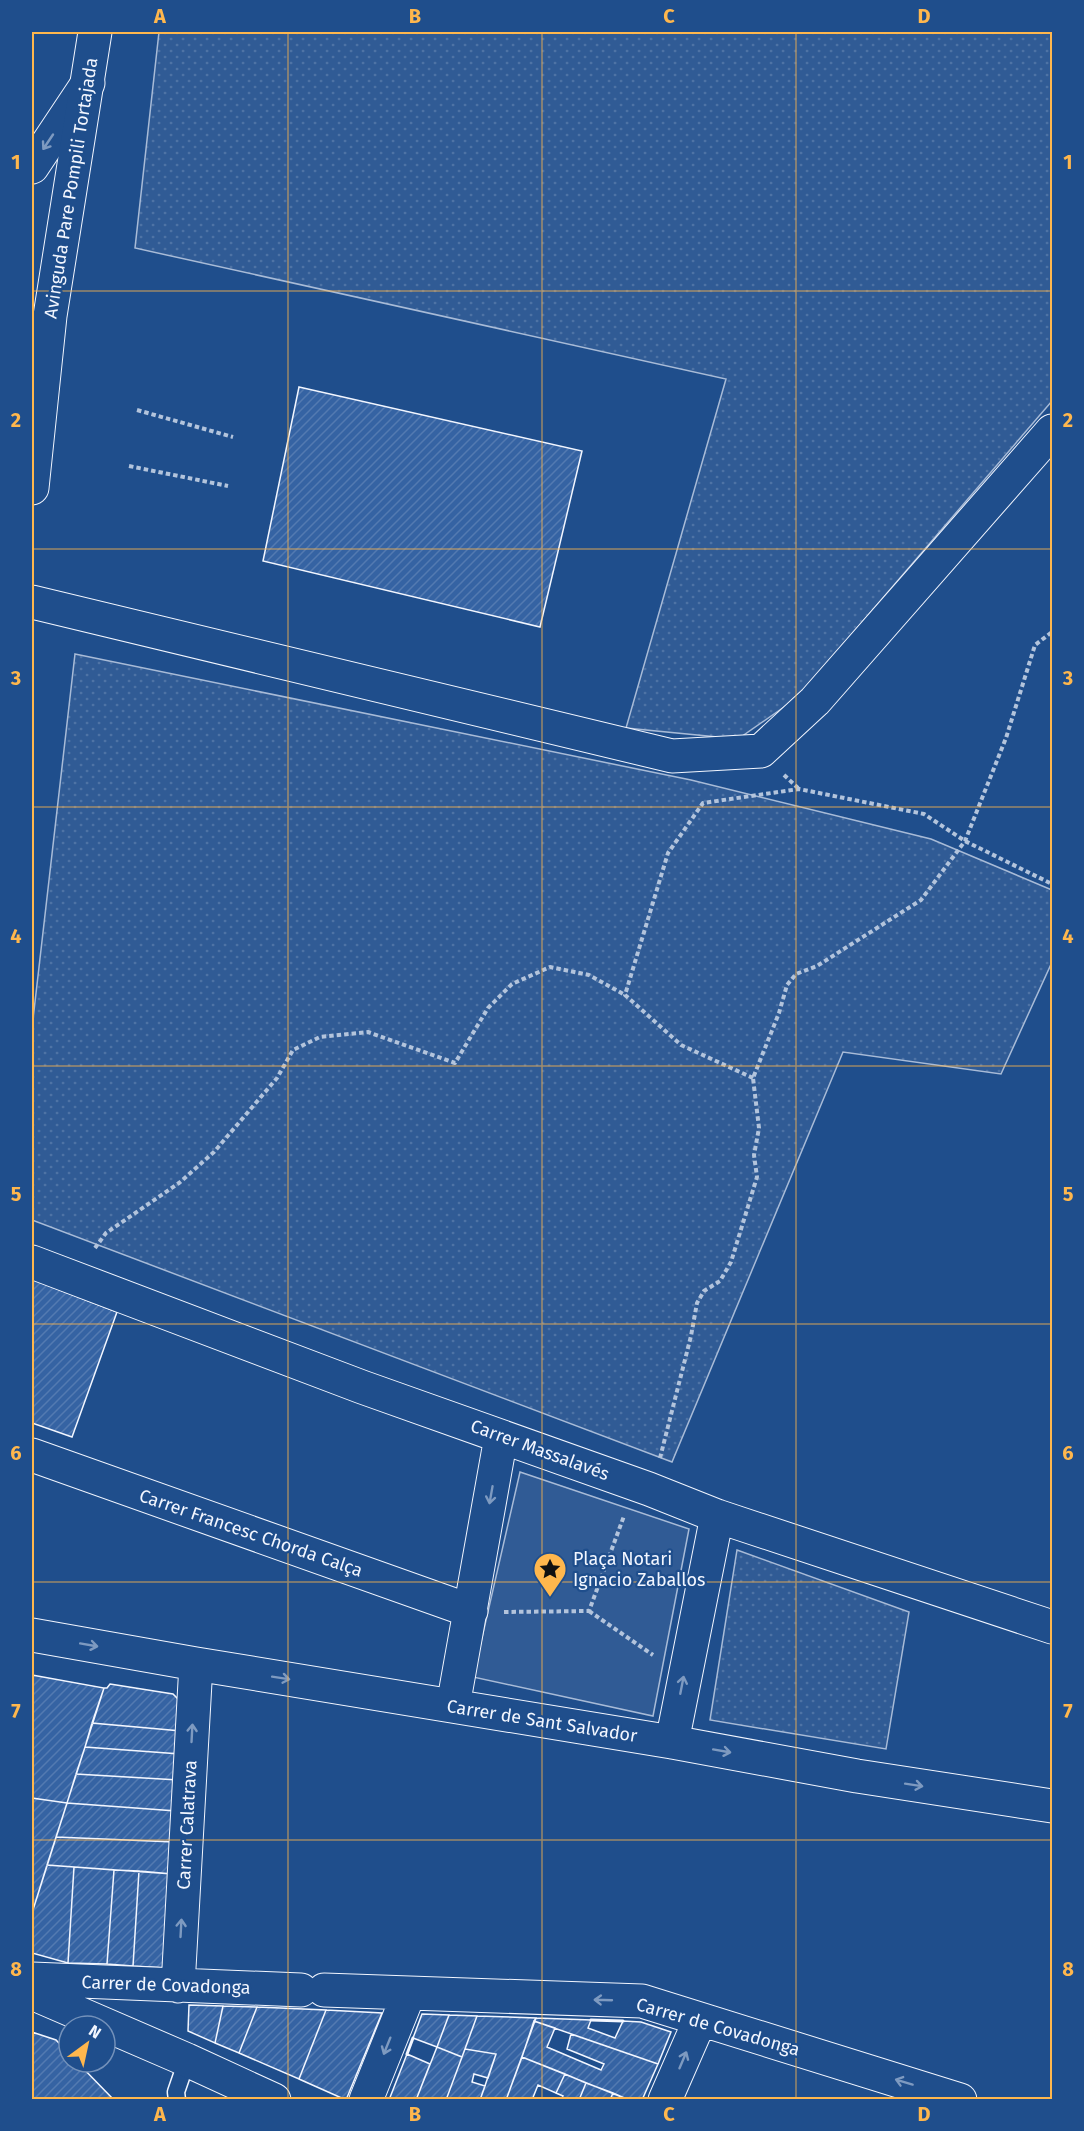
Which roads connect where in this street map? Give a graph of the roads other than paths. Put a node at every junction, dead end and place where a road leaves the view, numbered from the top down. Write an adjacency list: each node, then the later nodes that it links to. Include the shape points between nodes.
1 (95, 32): 2 (street, Avinguda Pare Pompili Tortajada)
2 (88, 83): 3 (street, one-way to 3); 4 (street, Avinguda Pare Pompili Tortajada)
3 (32, 167)
4 (41, 313): 6 (street, Avinguda Pare Pompili Tortajada)
5 (1053, 432): 7 (street, via 814,701 761,751 672,756)
6 (32, 488)
7 (32, 602)
8 (32, 1262): 9 (street, Carrer Massalavés)
9 (501, 1437): 11 (street, Carrer Massalavés, via 638,1499); 12 (street, one-way to 12)
10 (32, 1455): 12 (street, Carrer Francesc Chorda Calça)
11 (717, 1516): 13 (street, Carrer Massalavés); 17 (street, one-way to 11)
12 (485, 1611): 16 (street)
13 (1053, 1627)
14 (32, 1635): 15 (street, Carrer de Sant Salvador, one-way to 15)
15 (196, 1664): 16 (street, Carrer de Sant Salvador, one-way to 16); 20 (street, Carrer Calatrava, one-way to 15)
16 (453, 1706): 17 (street, Carrer de Sant Salvador)
17 (672, 1742): 18 (street, Carrer de Sant Salvador, one-way to 18)
18 (1053, 1806)
19 (32, 1979): 20 (street, Carrer de Covadonga)
20 (178, 1986): 22 (street, Carrer de Covadonga)
21 (32, 1993): 24 (street)
22 (409, 1993): 23 (street, Carrer de Covadonga, one-way to 22, via 642,2001); 27 (street, one-way to 27)
23 (700, 2020): 28 (street, one-way to 23); 29 (street, Carrer de Covadonga, one-way to 23)
24 (187, 2060): 25 (lane); 26 (street)
25 (177, 2100)
26 (274, 2100)
27 (366, 2100)
28 (666, 2100)
29 (960, 2100)

